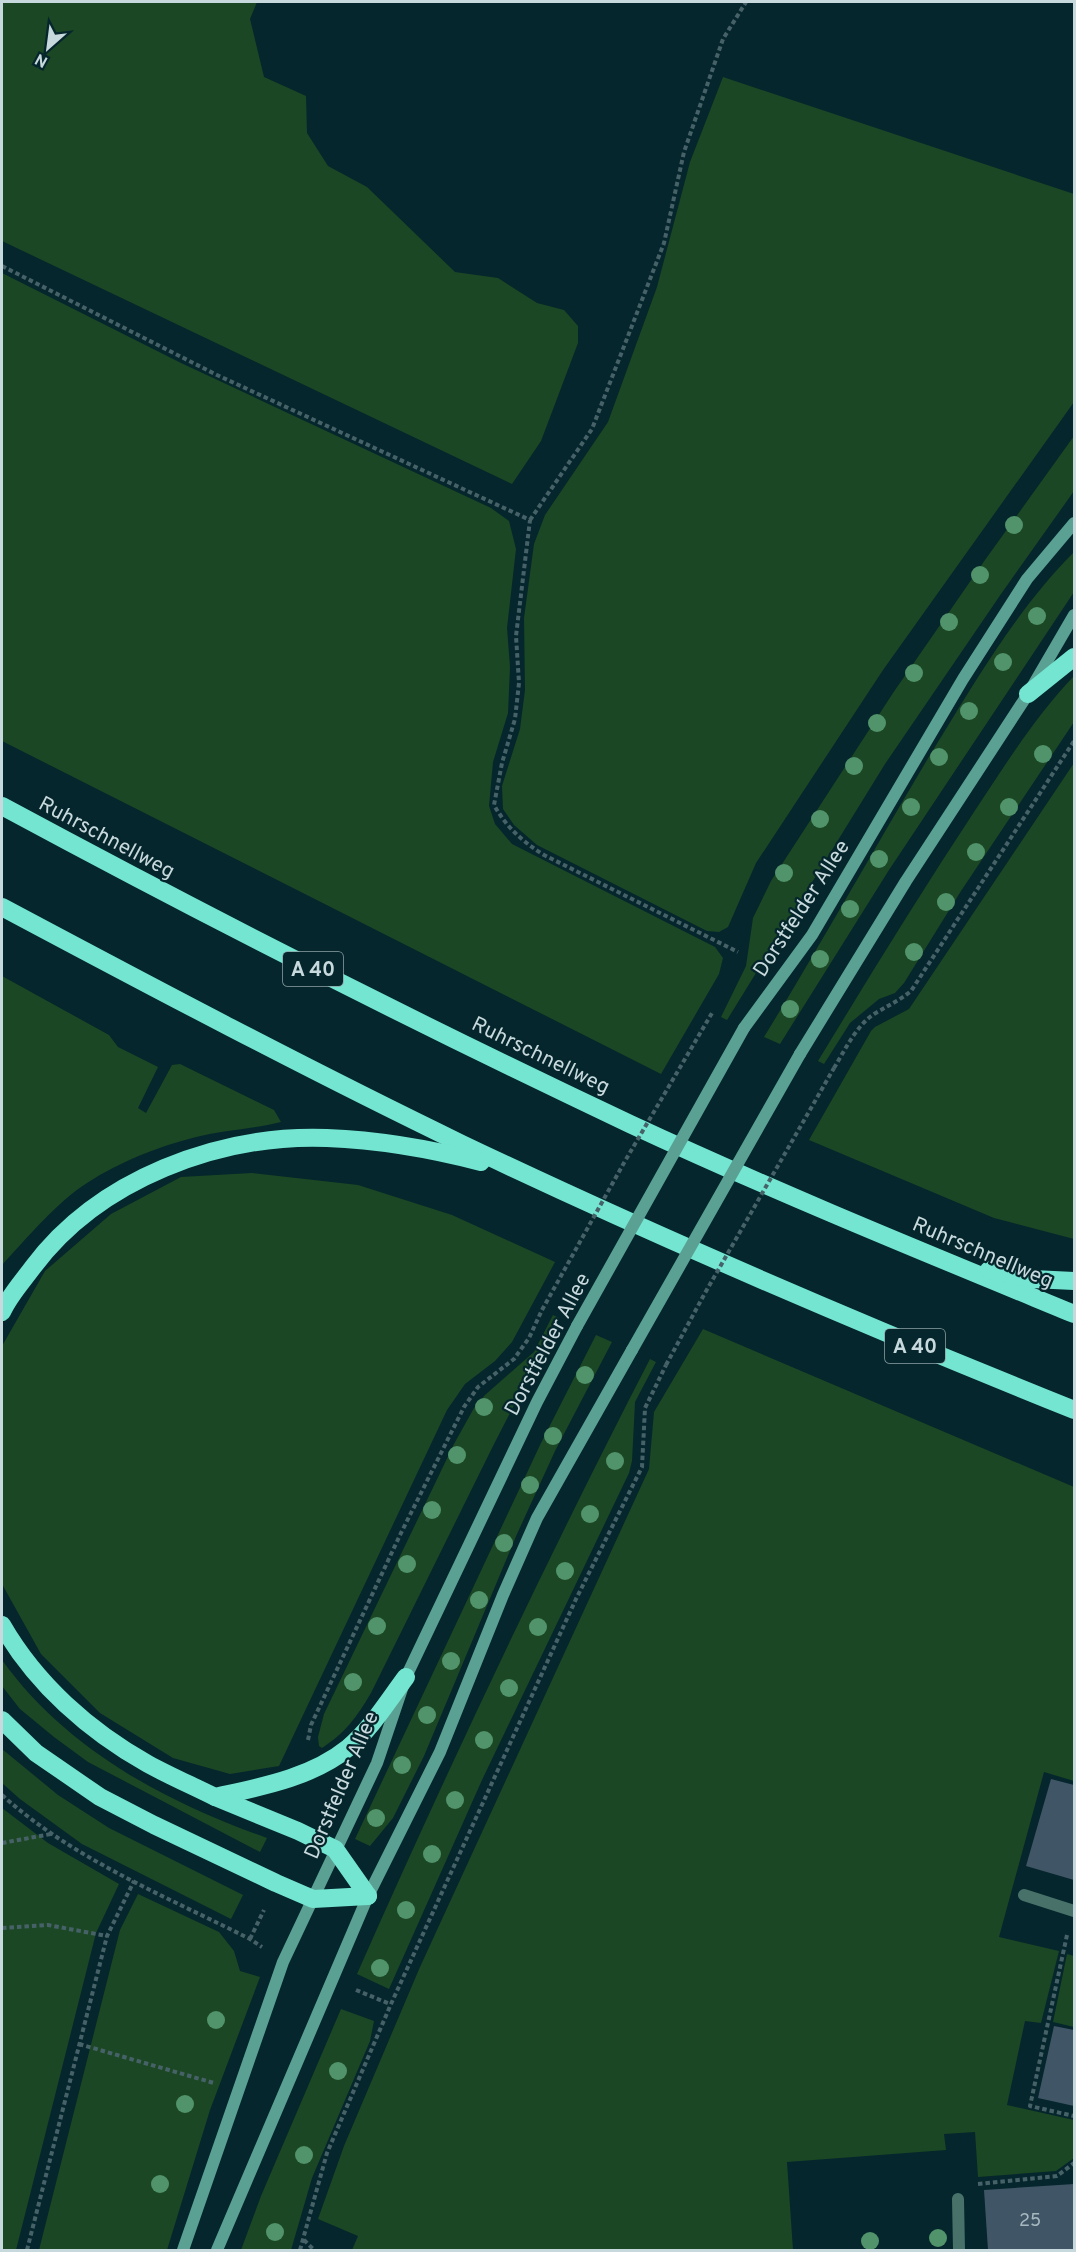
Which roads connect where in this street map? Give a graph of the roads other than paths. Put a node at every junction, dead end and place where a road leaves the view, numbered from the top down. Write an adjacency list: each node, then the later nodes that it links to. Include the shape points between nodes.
1 (1074, 523): 14 (main road, Dorstfelder Allee, bridge, via 1027,579 963,679 812,935 744,1028 537,1402)
2 (1074, 615): 4 (main road)
3 (1074, 657): 4 (highway)
4 (1028, 694): 19 (main road, bridge, via 800,1053 537,1518 440,1752)
5 (2, 806): 8 (highway, Ruhrschnellweg / A 40, via 279,952 630,1124)
6 (2, 907): 7 (highway, A 40, via 184,1004)
7 (547, 1184): 10 (highway, via 457,1156 326,1138 258,1142 192,1157 151,1173 99,1202 72,1223 44,1252); 12 (highway, A 40, via 758,1278)
8 (932, 1255): 9 (highway, via 1033,1279); 11 (highway, Ruhrschnellweg / A 40)
9 (1074, 1281)
10 (2, 1312)
11 (1074, 1314)
12 (1074, 1410)
13 (2, 1625): 16 (highway, via 15,1649 49,1689 103,1735 148,1764)
14 (406, 1677): 16 (highway, via 349,1748 313,1769 278,1782); 17 (main road, Dorstfelder Allee, via 376,1763)
15 (2, 1720): 20 (highway, via 36,1753 100,1797)
16 (215, 1797): 17 (highway)
17 (335, 1849): 19 (highway); 20 (main road, Dorstfelder Allee)
18 (1023, 1895): 21 (lane)
19 (368, 1896): 20 (highway); 24 (main road)
20 (313, 1899): 23 (main road, Dorstfelder Allee, via 283,1962)
21 (1073, 1911)
22 (958, 2199): 25 (lane)
23 (183, 2250)
24 (217, 2250)
25 (959, 2250)

